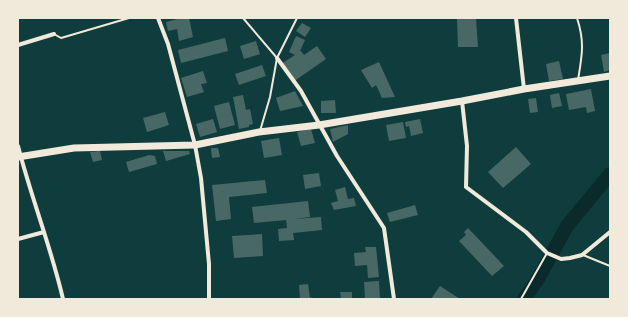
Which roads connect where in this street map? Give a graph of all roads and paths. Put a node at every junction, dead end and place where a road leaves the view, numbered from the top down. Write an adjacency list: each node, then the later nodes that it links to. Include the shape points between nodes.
1 (129, 18): 7 (lane, via 62,38)
2 (158, 18): 16 (street, via 168,44)
3 (243, 18): 9 (lane)
4 (297, 18): 9 (lane)
5 (516, 18): 12 (street)
6 (577, 18): 11 (lane, via 582,41)
7 (54, 34): 8 (street)
8 (18, 45)
9 (277, 58): 14 (street, via 301,91); 15 (lane)
10 (610, 76): 11 (highway)
11 (578, 81): 12 (highway)
12 (524, 89): 13 (highway)
13 (462, 101): 14 (highway); 22 (street, via 467,146 466,187 526,232)
14 (319, 125): 15 (highway); 27 (street, via 384,228)
15 (260, 132): 16 (highway)
16 (195, 145): 18 (highway, via 74,148); 26 (street, via 201,178 208,256)
17 (18, 146): 18 (street)
18 (19, 157): 19 (street)
19 (44, 232): 21 (street); 25 (street)
20 (610, 232): 23 (street)
21 (18, 239)
22 (549, 253): 23 (street, via 561,259); 28 (lane)
23 (582, 255): 24 (lane)
24 (610, 266)
25 (63, 299)
26 (208, 299)
27 (394, 299)
28 (521, 299)

